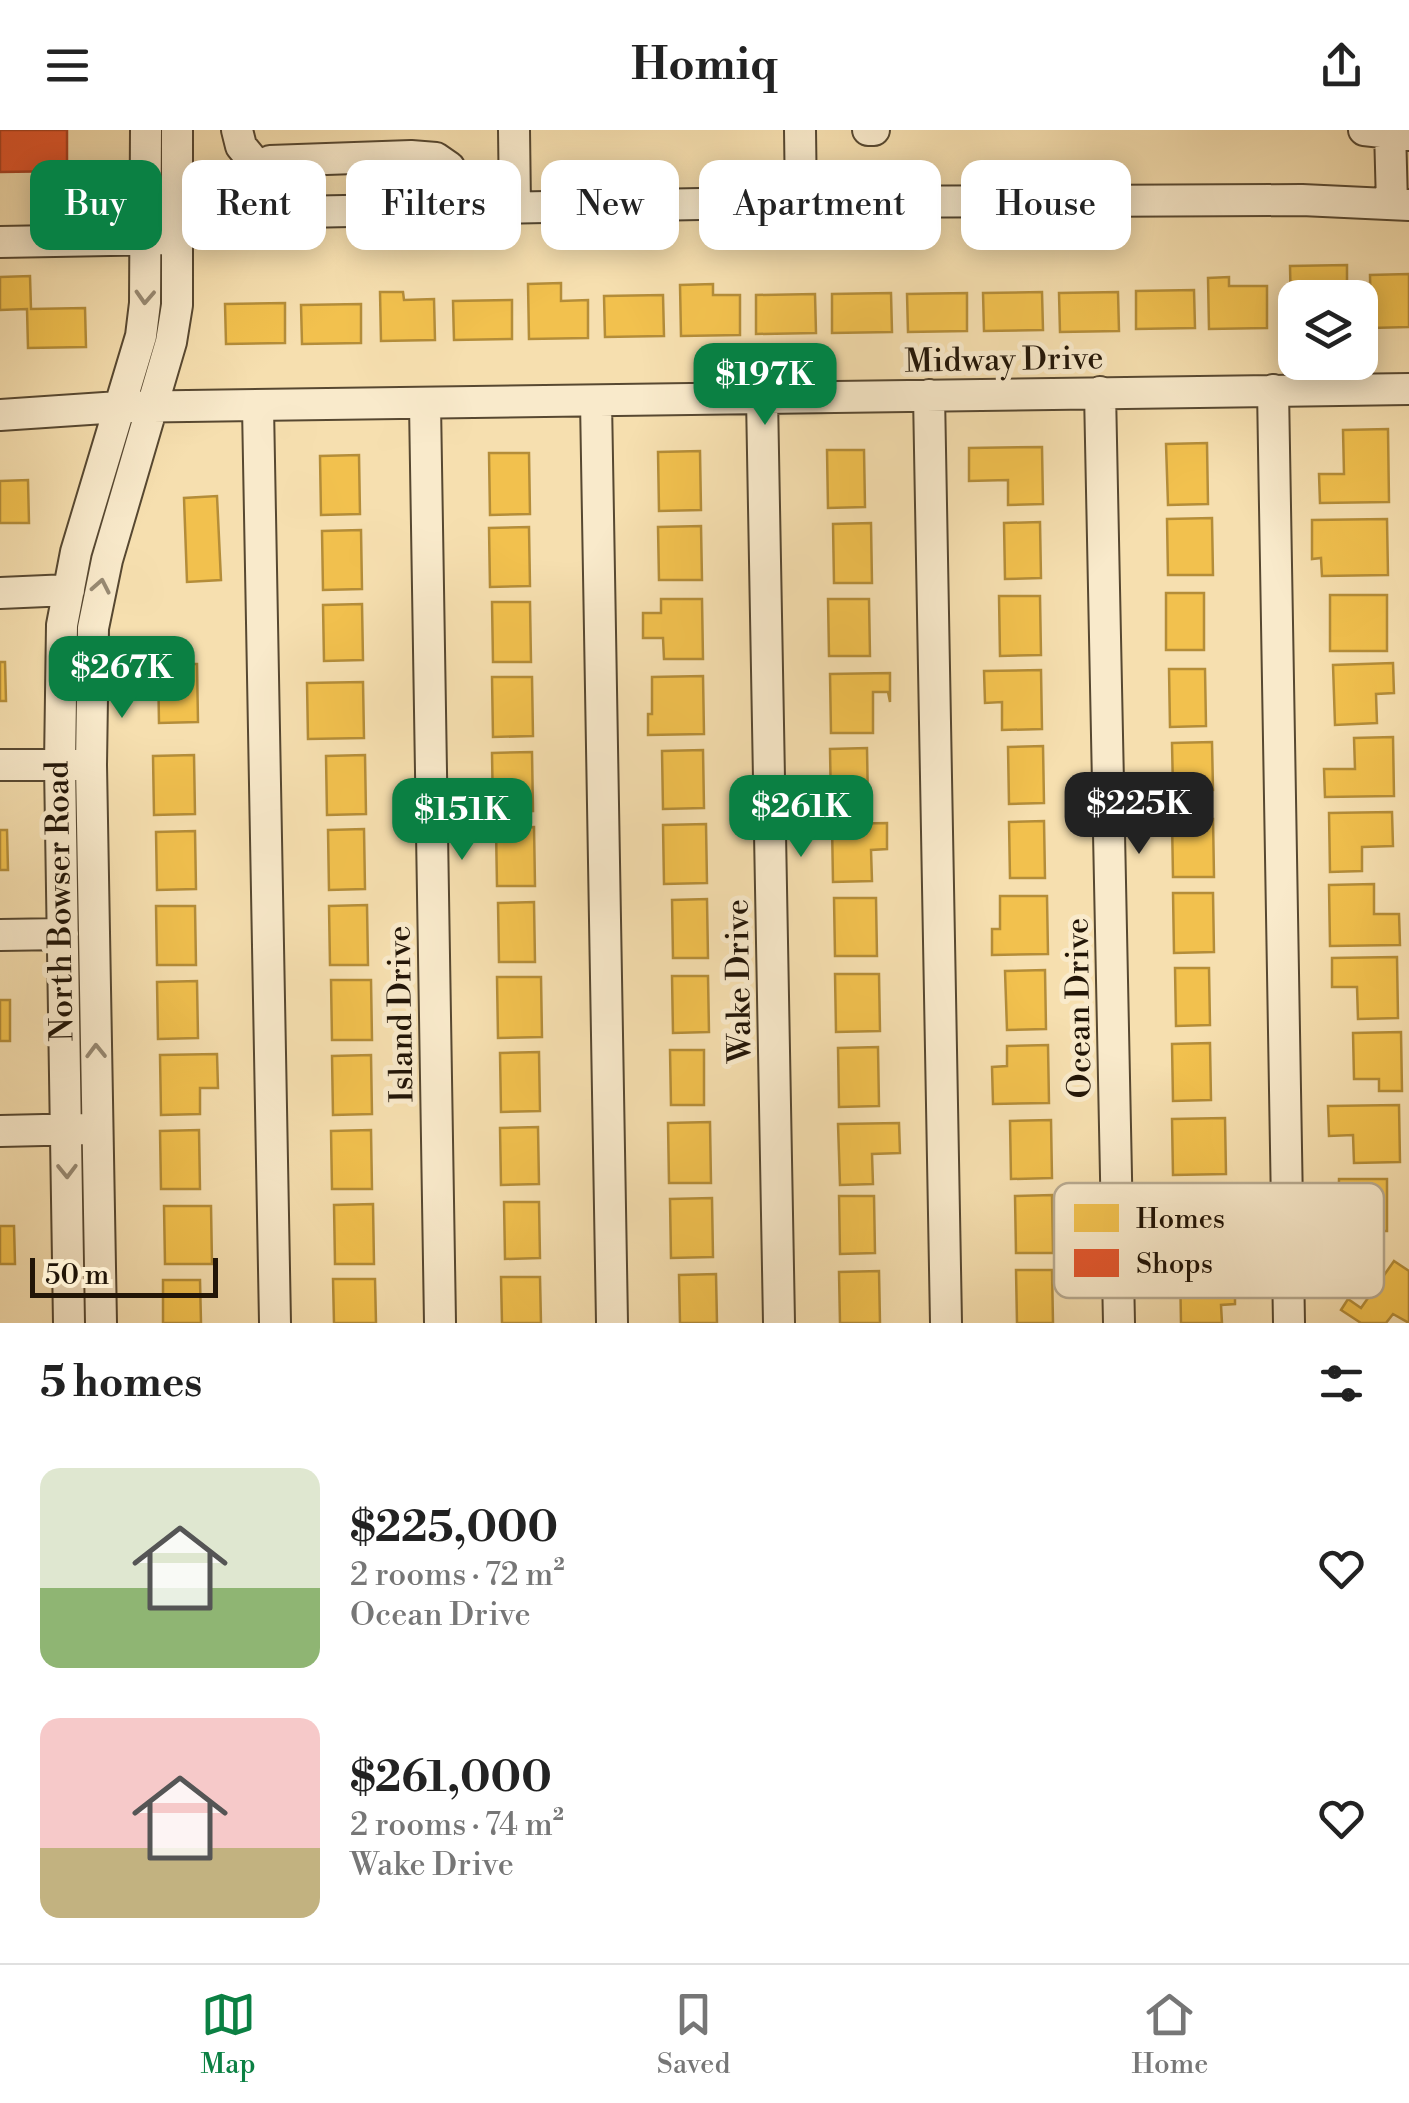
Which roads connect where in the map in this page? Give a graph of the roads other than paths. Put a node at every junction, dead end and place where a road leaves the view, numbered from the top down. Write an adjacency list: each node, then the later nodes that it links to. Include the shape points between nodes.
1 (146, 130): 7 (street, North Bowser Road)
2 (177, 130): 19 (street, North Bowser Road)
3 (237, 130): 8 (street)
4 (514, 130): 11 (street)
5 (800, 130): 12 (street)
6 (1388, 132): 15 (street)
7 (146, 160)
8 (252, 160)
9 (353, 160): 10 (street)
10 (439, 160)
11 (514, 160)
12 (801, 160)
13 (941, 201): 15 (street)
14 (699, 203): 16 (street)
15 (1400, 204)
16 (521, 206)
17 (182, 226): 19 (street)
18 (162, 227): 19 (street)
19 (178, 227): 30 (street, North Bowser Road, via 172,342)
20 (30, 239): 21 (street)
21 (0, 242)
22 (146, 250): 31 (street, North Bowser Road, one-way to 31, via 141,336)
23 (1409, 389): 24 (street, Midway Drive)
24 (1274, 390): 25 (street, Midway Drive); 45 (street)
25 (1100, 392): 26 (street, Midway Drive); 44 (street, Ocean Drive)
26 (929, 395): 27 (street, Midway Drive); 54 (street)
27 (762, 398): 28 (street, Midway Drive); 53 (street, Wake Drive)
28 (596, 401): 29 (street, Midway Drive); 52 (street)
29 (425, 404): 32 (street, Midway Drive); 51 (street, Island Drive)
30 (153, 406): 31 (street, Midway Drive); 32 (street, Midway Drive); 38 (street, North Bowser Road, one-way to 30, via 93,628 106,560)
31 (119, 407): 33 (street, Midway Drive); 34 (street, North Bowser Road)
32 (258, 407): 50 (street)
33 (0, 415)
34 (69, 590): 35 (street); 37 (street, North Bowser Road, via 62,625)
35 (0, 592)
36 (0, 765): 37 (street)
37 (60, 765): 38 (street); 40 (street, North Bowser Road)
38 (91, 766): 41 (street, North Bowser Road, one-way to 38)
39 (0, 934): 40 (street)
40 (63, 934): 42 (street, North Bowser Road)
41 (98, 1128): 42 (street); 49 (street, North Bowser Road)
42 (66, 1129): 43 (street); 48 (street, North Bowser Road, one-way to 48)
43 (0, 1131)
44 (1116, 1183)
45 (1287, 1183)
46 (1118, 1298): 55 (street, Ocean Drive)
47 (1289, 1298): 56 (street)
48 (69, 1323)
49 (101, 1323)
50 (275, 1323)
51 (440, 1323)
52 (612, 1323)
53 (779, 1323)
54 (946, 1323)
55 (1119, 1323)
56 (1289, 1323)

